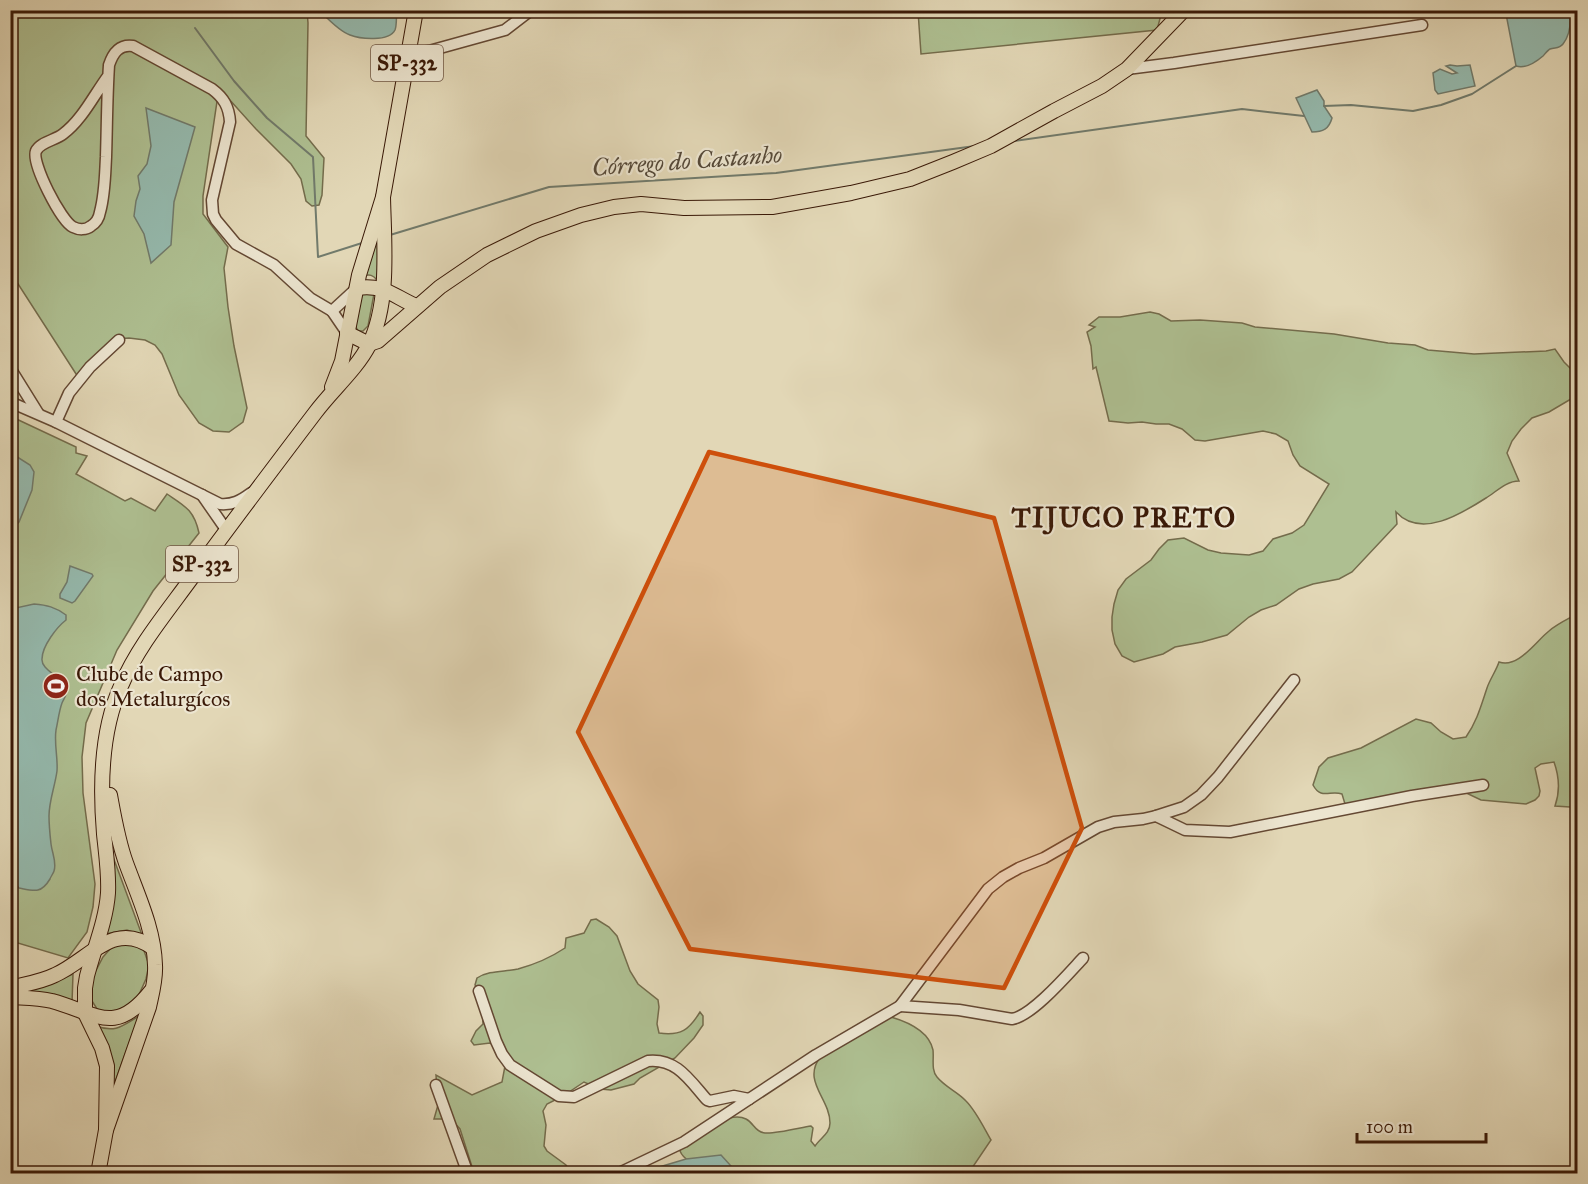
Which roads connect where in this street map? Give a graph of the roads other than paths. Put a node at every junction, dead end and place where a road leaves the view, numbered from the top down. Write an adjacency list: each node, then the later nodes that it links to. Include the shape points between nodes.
1 (416, 10): 5 (main road, SP-332)
2 (531, 10): 5 (street, via 505,30)
3 (1184, 10): 6 (main road)
4 (1422, 25): 6 (street)
5 (408, 54): 8 (main road, SP-332)
6 (1127, 69): 11 (main road, via 991,146 910,179 772,207 684,208 641,204 581,215 487,255)
7 (108, 76): 7 (street, via 104,196 98,219 88,228 80,229 68,223 50,196 35,158 36,151 76,121); 12 (street, via 114,53 127,45 133,46 220,95 230,122 212,200 216,220 236,244 274,266 310,298)
8 (383, 197): 9 (main road, SP-332); 10 (main road, SP-332)
9 (357, 288): 10 (main road); 12 (street); 13 (main road, SP-332)
10 (383, 288): 11 (main road); 15 (main road, SP-332)
11 (416, 306): 15 (main road, via 378,341)
12 (332, 311): 13 (street)
13 (347, 333): 15 (main road); 17 (main road, SP-332, via 342,361)
14 (119, 340): 20 (street, via 69,393)
15 (369, 344): 17 (main road, SP-332)
16 (10, 368): 19 (street)
17 (327, 397): 21 (main road, SP-332)
18 (10, 402): 19 (street)
19 (38, 414): 20 (street)
20 (56, 422): 22 (street)
21 (266, 477): 22 (street, via 250,494 229,504); 23 (main road, SP-332)
22 (202, 495): 23 (street)
23 (227, 531): 25 (main road, SP-332, via 141,649 120,688)
24 (1294, 680): 27 (street, via 1201,795 1184,807)
25 (106, 745): 28 (main road, SP-332, via 113,815); 29 (main road, SP-332, via 103,788 108,892)
26 (1483, 785): 27 (street, via 1230,832 1185,830)
27 (1156, 816): 35 (street, via 1098,827 1003,877 988,889)
28 (153, 948): 29 (main road, via 137,938 121,937); 32 (main road, SP-332)
29 (94, 951): 31 (main road, via 54,976); 36 (main road, SP-332, via 85,988)
30 (1083, 958): 35 (street, via 1020,1018)
31 (10, 988)
32 (153, 988): 36 (main road, via 135,1008 119,1017 104,1019); 39 (main road, SP-332)
33 (478, 991): 38 (street, via 496,1041 510,1065 559,1096 574,1097 648,1061 659,1060 681,1072 710,1101 734,1096)
34 (10, 997): 36 (main road, via 35,998)
35 (900, 1006): 38 (street)
36 (85, 1013): 39 (main road, SP-332, via 106,1058)
37 (436, 1085): 41 (street)
38 (749, 1099): 42 (street, via 684,1142)
39 (106, 1130): 40 (main road, SP-332)
40 (98, 1173)
41 (468, 1173)
42 (616, 1173)

